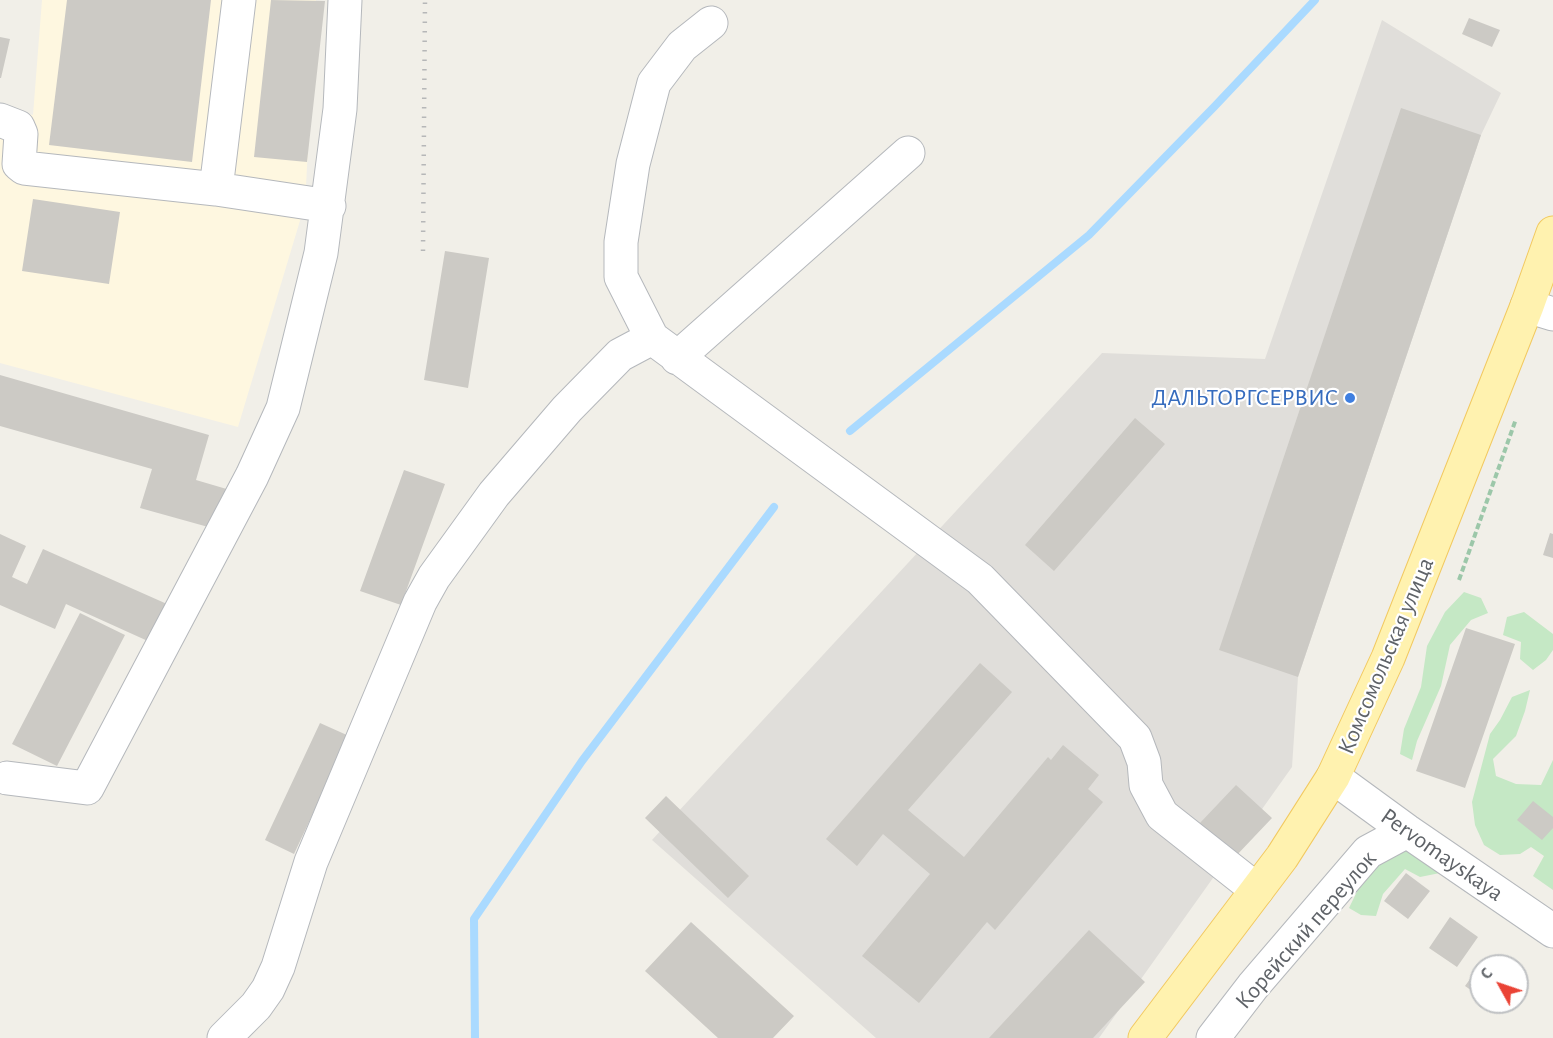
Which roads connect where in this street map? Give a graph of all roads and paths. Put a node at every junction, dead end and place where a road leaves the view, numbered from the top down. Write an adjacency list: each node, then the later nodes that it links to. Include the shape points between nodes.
1 (239, 0): 6 (street)
2 (345, 0): 7 (street, via 340,109)
3 (711, 23): 10 (street, via 682,46 654,83 633,164 621,242 621,277)
4 (0, 120): 6 (street, via 18,127 19,164 24,168)
5 (908, 153): 11 (street)
6 (216, 189): 7 (street)
7 (329, 206): 15 (street, via 283,408 252,476 87,788)
8 (1553, 233): 9 (main road, Комсомольская улица)
9 (1540, 310): 14 (main road, Комсомольская улица)
10 (652, 338): 11 (street); 19 (street, via 620,355 567,409 494,494 434,577 311,862 278,967 256,1006)
11 (677, 358): 17 (street, via 980,579 1135,738 1144,762 1146,785 1162,815)
12 (1518, 415): 13 (path)
13 (1459, 579)
14 (1333, 777): 16 (street, Pervomayskaya); 17 (main road, Комсомольская улица)
15 (7, 778)
16 (1407, 831): 18 (street, Pervomayskaya); 21 (street, Корейский переулок, via 1368,852)
17 (1257, 890): 20 (main road, Комсомольская улица)
18 (1553, 931)
19 (224, 1038)
20 (1145, 1038)
21 (1213, 1038)

